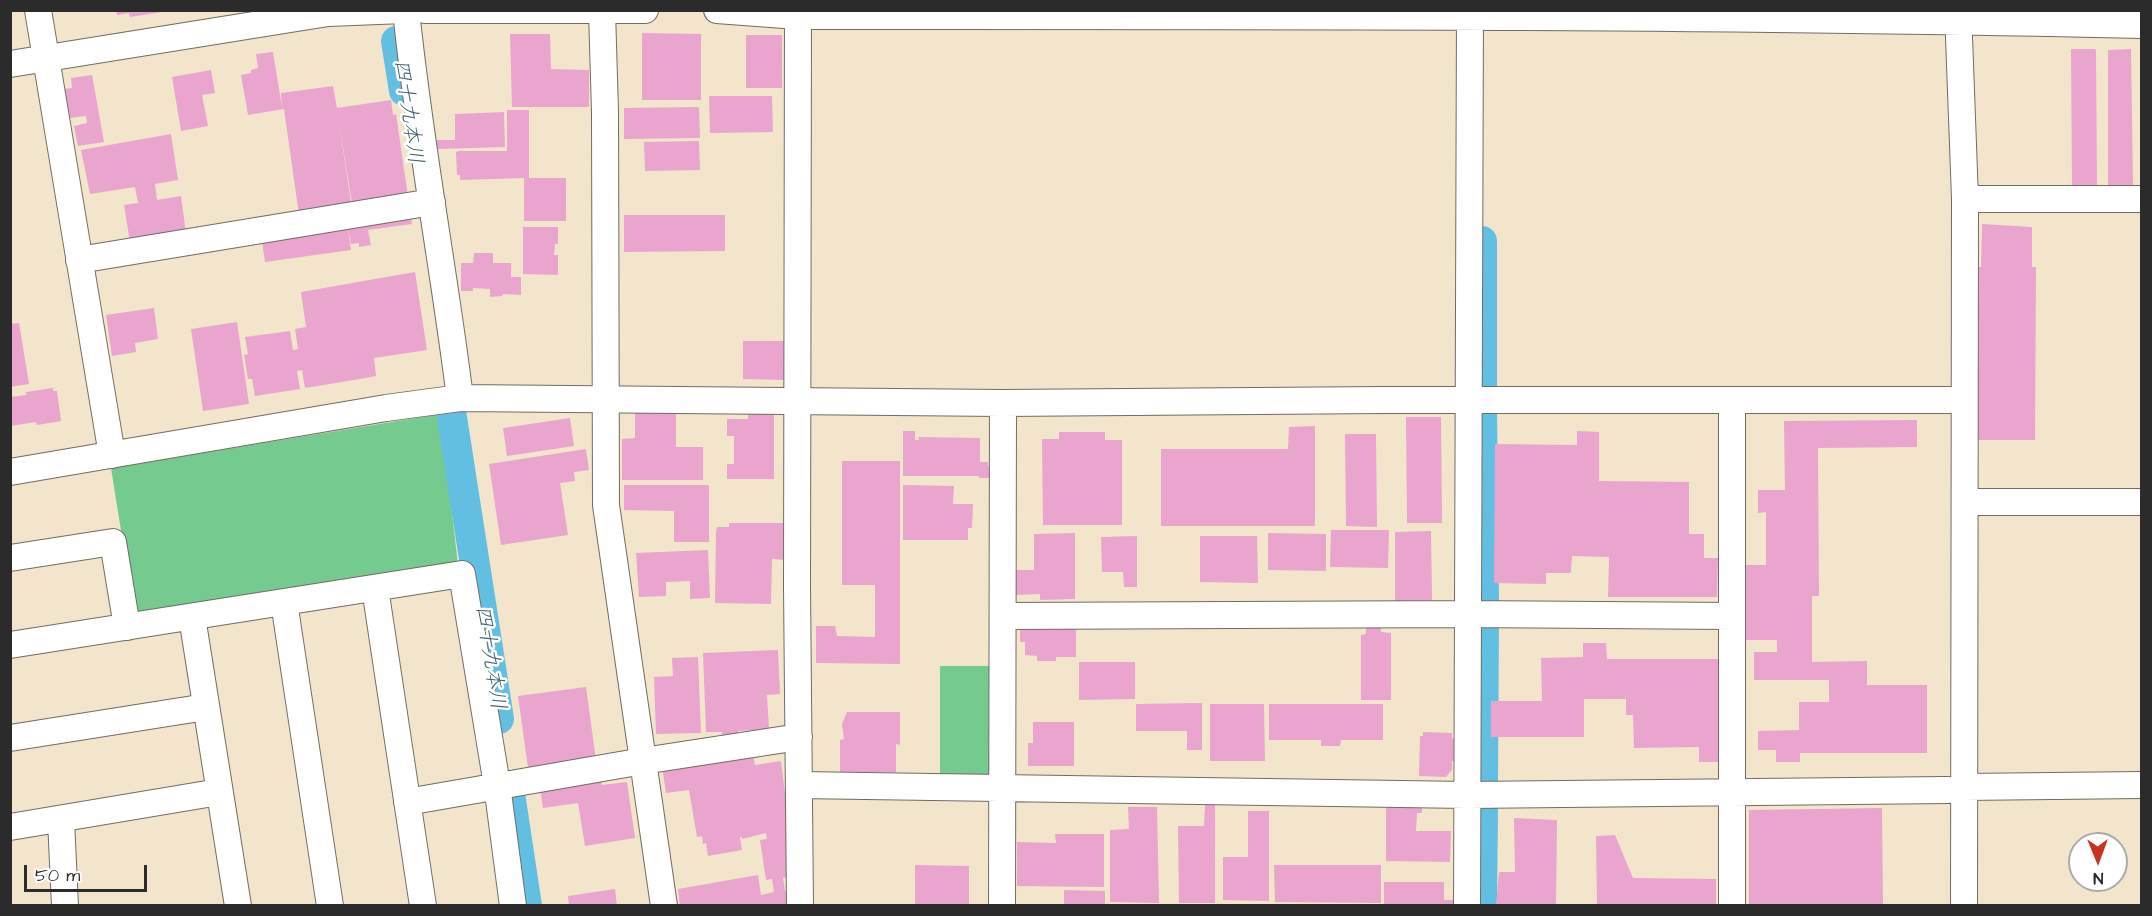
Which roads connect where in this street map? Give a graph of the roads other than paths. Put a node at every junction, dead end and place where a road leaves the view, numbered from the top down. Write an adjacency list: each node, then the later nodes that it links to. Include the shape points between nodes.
1 (38, 10): 11 (street)
2 (405, 10): 11 (street, via 328,13); 15 (street)
3 (425, 10): 6 (street)
4 (645, 10): 6 (street)
5 (717, 10): 7 (street)
6 (602, 11): 18 (street)
7 (798, 13): 8 (street); 19 (street)
8 (1470, 13): 9 (street); 22 (street)
9 (1952, 16): 10 (street); 13 (street); 21 (street)
10 (2142, 25)
11 (46, 58): 12 (street); 16 (street)
12 (10, 64)
13 (1965, 199): 14 (street); 26 (street)
14 (2142, 199)
15 (432, 202): 16 (street); 17 (street)
16 (79, 261): 24 (street)
17 (460, 398): 18 (street); 24 (street)
18 (605, 399): 19 (street); 40 (street, via 606,505)
19 (797, 400): 23 (street); 38 (street)
20 (1732, 400): 21 (street); 22 (street); 33 (street)
21 (1949, 400): 45 (street)
22 (1467, 401): 23 (street); 31 (street)
23 (1003, 403): 32 (street)
24 (112, 455): 25 (street)
25 (10, 472)
26 (1965, 501): 27 (street); 45 (street)
27 (2142, 502)
28 (10, 558): 35 (street, via 113,542)
29 (375, 588): 30 (street); 41 (street, via 462,574); 49 (street)
30 (284, 602): 34 (street); 54 (street)
31 (1467, 614): 32 (street); 33 (street); 48 (street)
32 (1003, 616): 44 (street)
33 (1732, 616): 47 (street)
34 (192, 617): 35 (street); 37 (street)
35 (127, 627): 36 (street)
36 (10, 645)
37 (206, 707): 39 (street); 46 (street)
38 (799, 737): 40 (street); 42 (street)
39 (10, 738)
40 (643, 761): 41 (street); 57 (street)
41 (496, 785): 49 (street); 56 (street)
42 (799, 785): 44 (street); 58 (street)
43 (2142, 785): 45 (street)
44 (1002, 788): 48 (street); 59 (street)
45 (1956, 789): 47 (street); 62 (street); 63 (street)
46 (219, 792): 50 (street); 53 (street)
47 (1732, 792): 48 (street); 61 (street)
48 (1467, 795): 60 (street)
49 (407, 802): 55 (street)
50 (61, 820): 51 (street); 52 (street)
51 (10, 827)
52 (65, 906)
53 (238, 906)
54 (330, 906)
55 (423, 906)
56 (513, 906)
57 (664, 906)
58 (800, 906)
59 (1002, 906)
60 (1467, 906)
61 (1732, 906)
62 (1948, 906)
63 (1964, 906)

